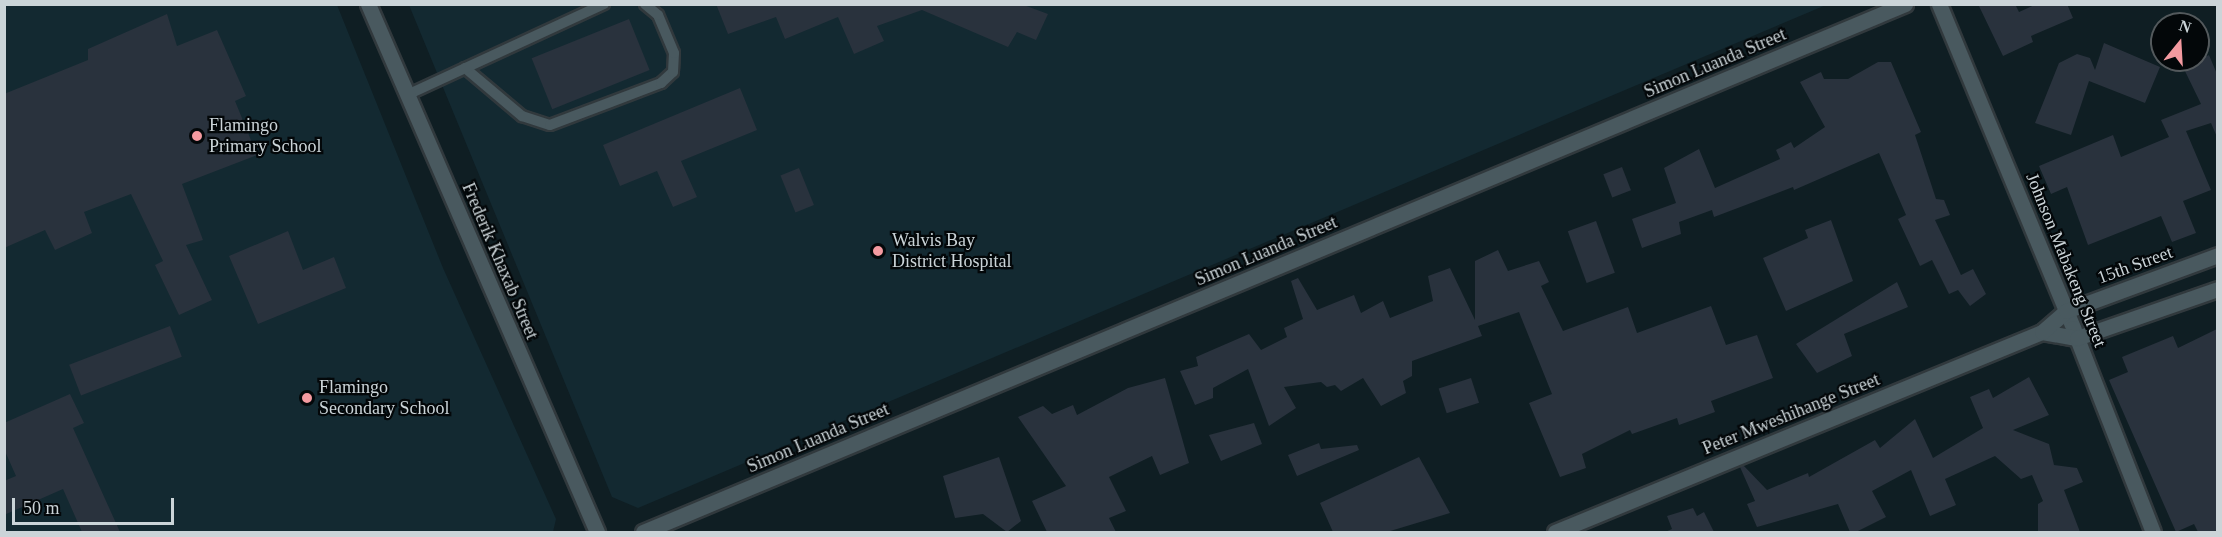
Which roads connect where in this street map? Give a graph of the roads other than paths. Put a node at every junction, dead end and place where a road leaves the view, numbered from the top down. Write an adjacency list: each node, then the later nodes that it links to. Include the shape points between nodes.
1 (368, 4): 7 (street, Frederik Khaxab Street)
2 (604, 4): 6 (lane)
3 (645, 4): 6 (lane, via 658,15 674,53 673,72 661,83 550,124 522,116)
4 (1905, 4): 14 (street, Simon Luanda Street)
5 (1939, 4): 10 (street, Johnson Mabakeng Street)
6 (465, 68): 7 (lane)
7 (407, 94): 13 (street, Frederik Khaxab Street)
8 (2217, 255): 10 (street, 15th Street)
9 (2217, 289): 12 (street)
10 (2066, 311): 11 (street, 15th Street); 12 (street, Johnson Mabakeng Street)
11 (2042, 332): 12 (street); 15 (street, Peter Mweshihange Street)
12 (2077, 338): 16 (street, Johnson Mabakeng Street)
13 (597, 532)
14 (643, 532)
15 (1555, 532)
16 (2153, 532)

